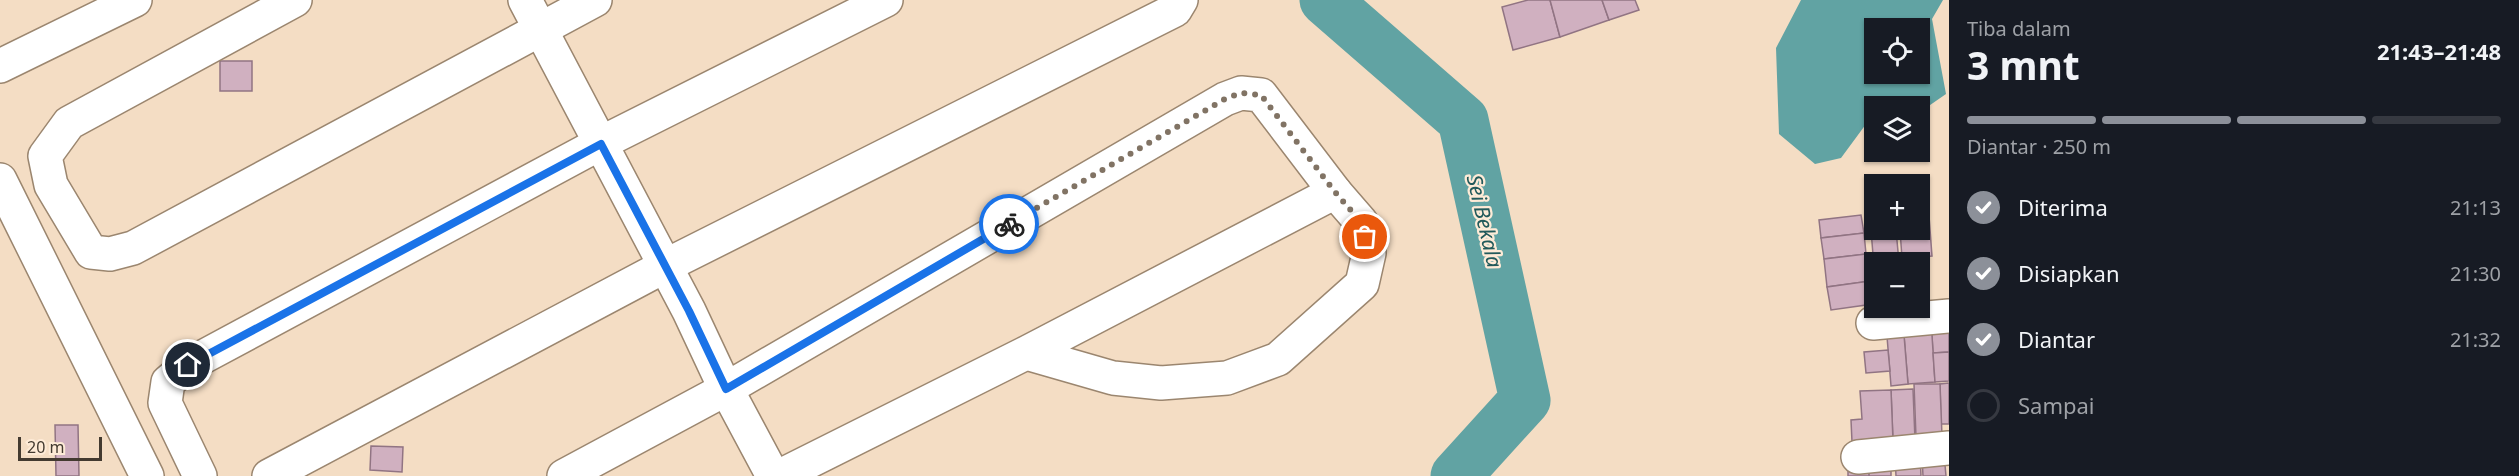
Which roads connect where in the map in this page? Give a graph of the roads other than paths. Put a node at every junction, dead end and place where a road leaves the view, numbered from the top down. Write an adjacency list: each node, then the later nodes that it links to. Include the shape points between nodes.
1 (135, 0): 7 (street)
2 (295, 0): 6 (street, via 69,123 45,156 51,184 91,252 110,254 133,248)
3 (595, 0): 6 (street)
4 (886, 0): 8 (street)
5 (1181, 0): 11 (street, via 1174,10)
6 (533, 14): 8 (street)
7 (0, 66)
8 (601, 144): 11 (street); 19 (street, via 188,365 168,382 165,403)
9 (0, 180): 18 (street)
10 (1335, 192): 14 (street); 14 (street, via 1361,222 1370,253 1362,284 1278,359 1227,378 1161,383 1113,378); 15 (street, via 1261,95 1241,93)
11 (665, 266): 15 (street); 20 (street)
12 (1949, 316): 13 (street)
13 (1873, 323)
14 (1026, 353): 23 (street)
15 (726, 389): 21 (street); 22 (street)
16 (1949, 448): 17 (street)
17 (1858, 457)
18 (147, 476)
19 (200, 476)
20 (269, 476)
21 (564, 476)
22 (773, 476)
23 (780, 476)

